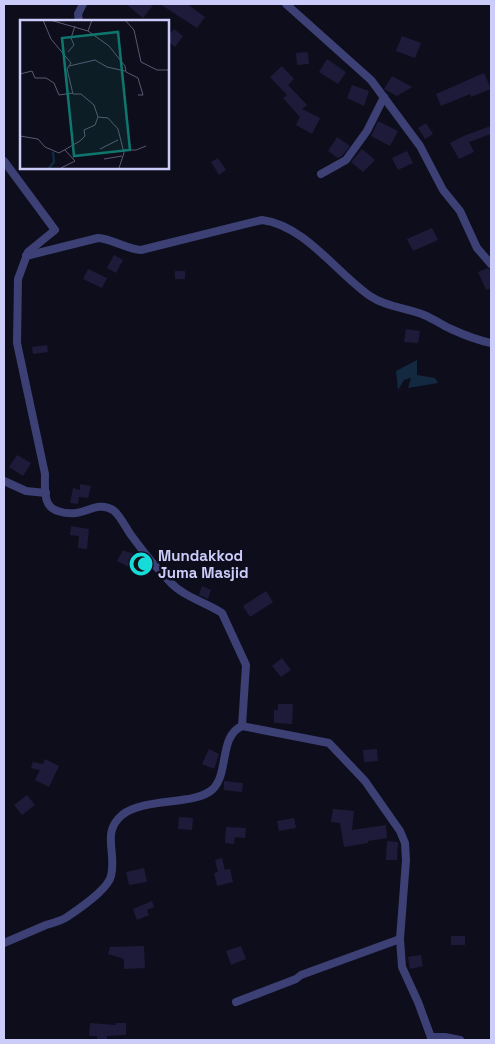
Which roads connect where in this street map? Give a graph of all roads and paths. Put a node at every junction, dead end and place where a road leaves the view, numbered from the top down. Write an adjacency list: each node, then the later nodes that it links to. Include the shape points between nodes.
1 (83, 4): 3 (street)
2 (286, 4): 4 (street, via 371,80)
3 (79, 20)
4 (384, 97): 6 (street, via 367,131 346,160); 8 (street, via 420,146 443,190 460,210 477,248)
5 (4, 161): 7 (street, via 55,230)
6 (321, 174)
7 (26, 256): 9 (street, via 98,238 141,250 262,220 275,222 302,237 371,297 426,315 451,329); 11 (street, via 18,279 17,343 45,474)
8 (491, 264)
9 (491, 343)
10 (4, 481): 11 (street, via 26,491)
11 (46, 493): 12 (street, via 48,504 64,513 102,507 114,510 170,583 222,613 246,665)
12 (242, 726): 13 (street, via 329,743 365,781 405,843); 14 (street, via 234,732 212,790 199,796 134,807 112,825 111,878 100,892 66,917)
13 (400, 939): 15 (street); 16 (street, via 402,966)
14 (4, 943)
15 (236, 1002)
16 (432, 1038): 17 (street)
17 (460, 1040)

